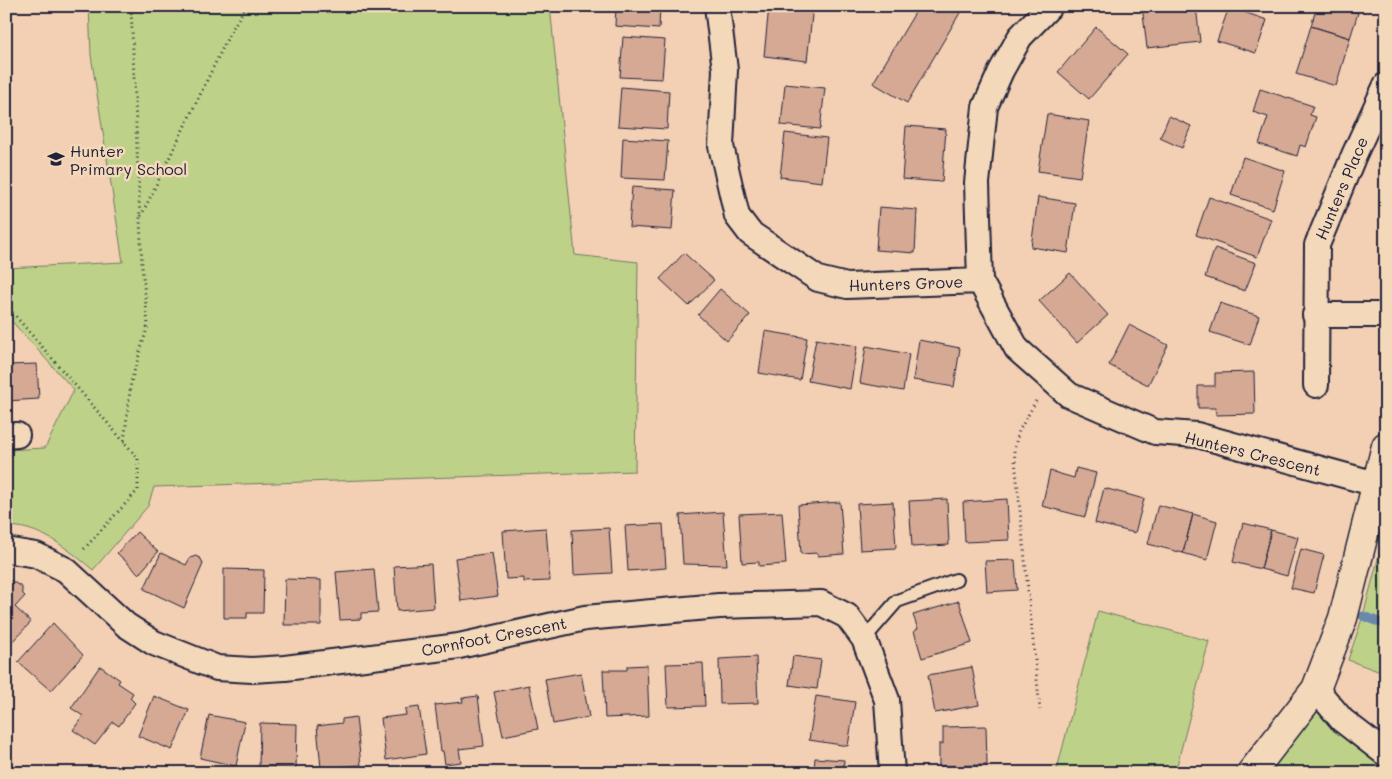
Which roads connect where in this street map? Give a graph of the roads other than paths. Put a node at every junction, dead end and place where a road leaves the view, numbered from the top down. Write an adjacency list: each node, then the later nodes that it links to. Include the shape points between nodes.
1 (717, 6): 4 (street, Hunters Grove, via 725,70 721,146 737,216 750,233 818,279 847,286)
2 (1050, 6): 4 (street, Hunters Crescent, via 1020,36 985,107 977,183)
3 (1386, 85): 5 (street, Hunters Place, via 1317,245)
4 (980, 281): 9 (street, Hunters Crescent, via 1017,349 1069,395 1155,432 1197,435)
5 (1315, 314): 6 (street); 7 (street, Hunters Place)
6 (1380, 316)
7 (1316, 385)
8 (1386, 446): 9 (street)
9 (1376, 484): 13 (street, via 1343,618)
10 (6, 550): 12 (street, Cornfoot Crescent, via 36,555 66,570 126,625 147,638 217,668 285,668 459,646 585,618 786,602 822,603 847,616)
11 (956, 580): 12 (lane, via 897,601)
12 (864, 639): 15 (street, Cornfoot Crescent, via 887,700)
13 (1316, 689): 14 (street, via 1342,720); 16 (street)
14 (1386, 754)
15 (892, 773)
16 (1251, 773)

